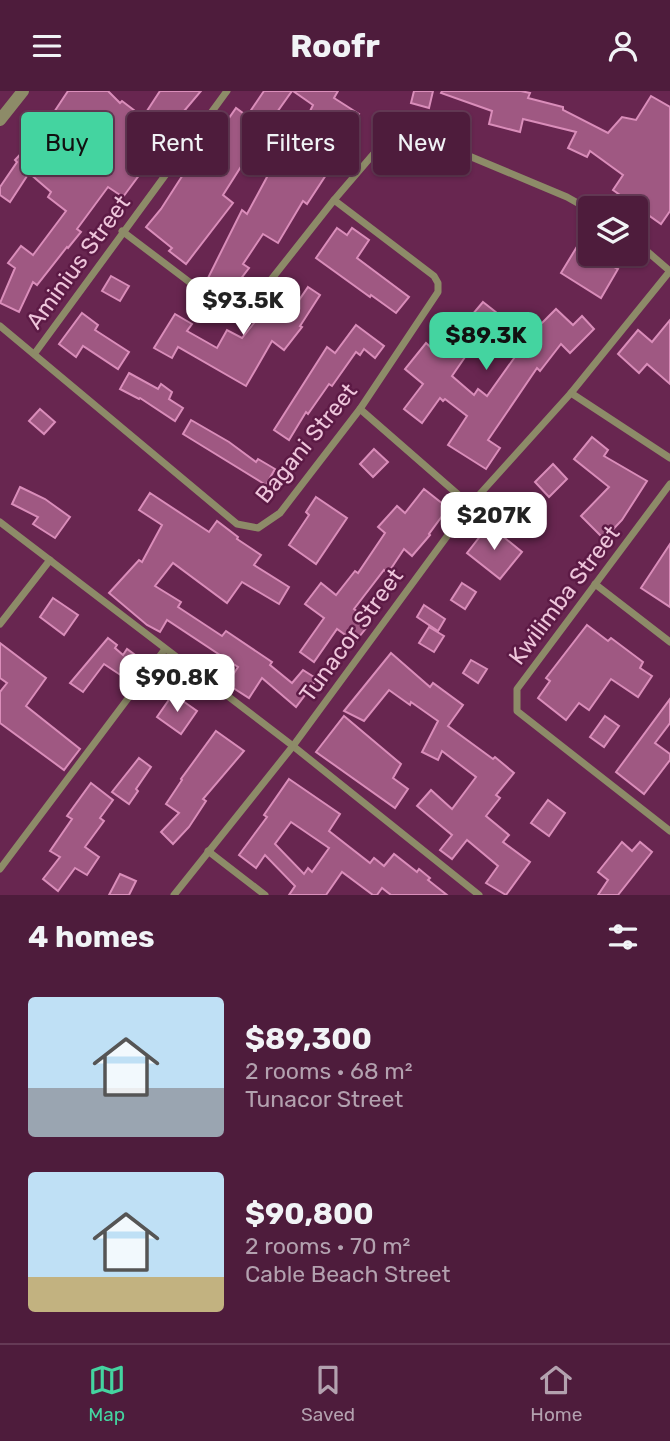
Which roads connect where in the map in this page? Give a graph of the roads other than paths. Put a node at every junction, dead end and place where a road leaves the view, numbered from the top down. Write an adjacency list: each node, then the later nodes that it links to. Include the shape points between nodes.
1 (23, 91): 3 (street)
2 (227, 91): 6 (street, Aminius Street)
3 (0, 120)
4 (334, 200): 5 (street, via 388,138 414,133); 6 (street, via 255,300 239,308 221,306); 12 (street, Bagani Street, via 438,283 438,292)
5 (578, 203)
6 (122, 231): 10 (street, Aminius Street)
7 (648, 252): 8 (street)
8 (670, 271): 11 (street, Tunacor Street)
9 (0, 326): 10 (street, Bagani Street)
10 (35, 353): 12 (street, Bagani Street, via 237,524 258,528 280,513)
11 (570, 393): 13 (street); 15 (street, Tunacor Street)
12 (360, 409): 15 (street)
13 (670, 458)
14 (670, 484): 18 (street, Kwilimba Street)
15 (470, 505): 22 (street, Tunacor Street)
16 (0, 522): 17 (street)
17 (50, 560): 19 (street); 21 (street)
18 (595, 584): 20 (street); 23 (street, Kwilimba Street, via 517,689 517,711)
19 (0, 624)
20 (670, 642)
21 (165, 649): 22 (street); 25 (street)
22 (293, 746): 24 (street, Tunacor Street); 28 (street)
23 (670, 831)
24 (208, 851): 26 (street, Tunacor Street); 27 (street)
25 (0, 869)
26 (174, 895)
27 (265, 895)
28 (479, 895)

